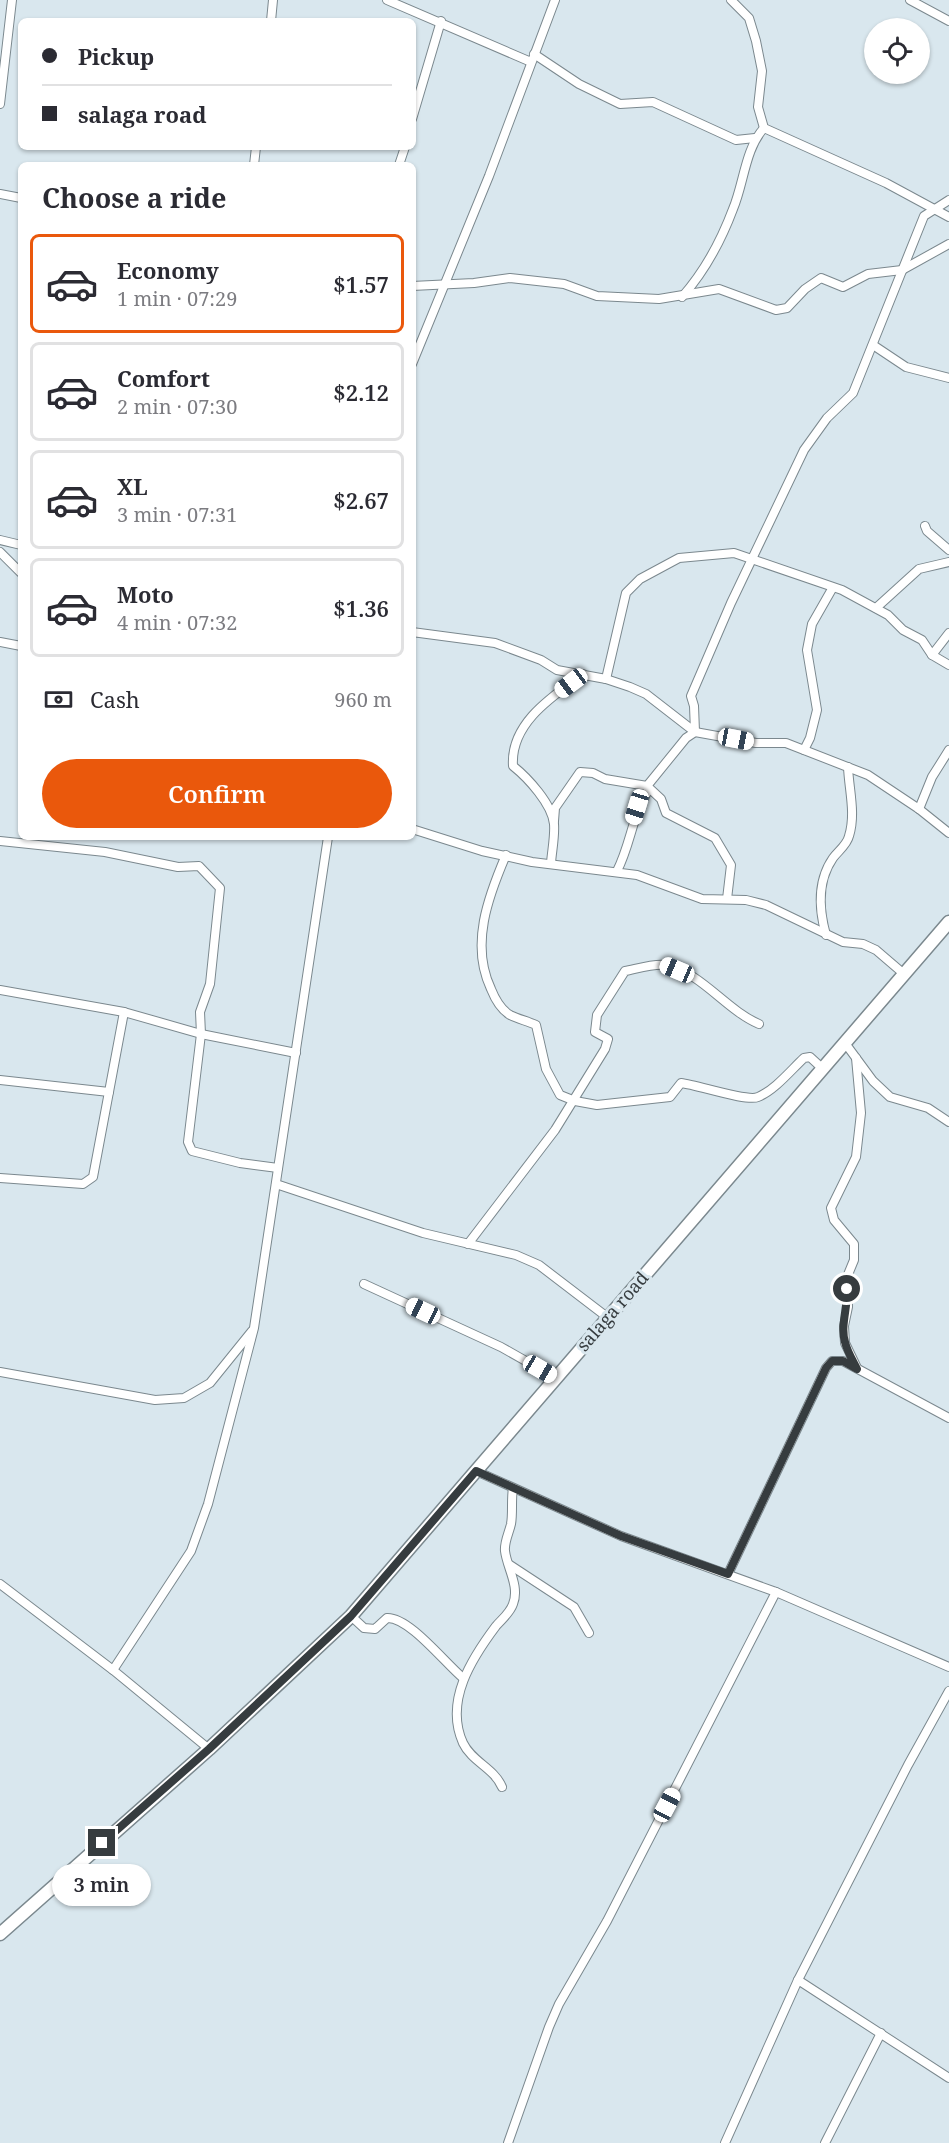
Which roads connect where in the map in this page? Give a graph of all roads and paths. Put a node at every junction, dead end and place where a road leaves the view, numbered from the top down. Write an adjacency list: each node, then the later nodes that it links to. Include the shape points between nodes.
1 (12, 0): 11 (street)
2 (273, 0): 7 (street)
3 (387, 0): 8 (street)
4 (555, 0): 10 (street)
5 (731, 0): 13 (street, via 749,18 756,41 762,71 758,107)
6 (910, 0): 9 (street)
7 (270, 18)
8 (441, 21): 10 (street); 12 (street)
9 (949, 21)
10 (533, 58): 14 (street, via 620,104 653,102 736,140); 22 (street)
11 (0, 104)
12 (416, 105)
13 (764, 128): 14 (street); 18 (street)
14 (755, 138): 24 (street, via 733,210 699,278)
15 (0, 194): 16 (street)
16 (18, 197)
17 (949, 200): 18 (street)
18 (936, 210): 19 (street); 21 (street, via 924,216)
19 (949, 217)
20 (949, 244): 21 (street)
21 (902, 270): 24 (street, via 868,274 843,287 821,279 787,308 776,310 720,289); 25 (street)
22 (446, 285): 23 (street); 24 (street, via 510,278 564,284 597,296); 26 (street)
23 (416, 286)
24 (682, 297)
25 (873, 345): 27 (street, via 906,367); 33 (street, via 853,393 827,418 804,450)
26 (416, 355)
27 (949, 378)
28 (925, 526): 31 (street)
29 (0, 540): 30 (street)
30 (18, 544)
31 (949, 550)
32 (0, 552): 35 (street)
33 (753, 558): 36 (street); 45 (street, via 734,553 679,558 640,579 626,593); 46 (street, via 691,696)
34 (949, 562): 37 (street, via 919,569)
35 (18, 570)
36 (832, 589): 37 (street, via 842,590); 47 (street, via 813,624 807,651 817,711)
37 (876, 608): 42 (street, via 922,640)
38 (416, 633): 44 (street, via 495,643 557,670)
39 (949, 633): 42 (street)
40 (0, 642): 41 (street)
41 (18, 645)
42 (932, 655): 43 (street)
43 (949, 665)
44 (584, 674): 45 (street); 52 (street, via 528,719 512,754 513,766 545,804)
45 (606, 679): 46 (street, via 646,694)
46 (695, 732): 47 (street, via 756,743 786,743); 50 (street)
47 (804, 750): 49 (street)
48 (949, 750): 51 (street)
49 (848, 767): 51 (street, via 868,775); 63 (street, via 853,819 849,840 832,859 822,882 820,915)
50 (648, 787): 52 (street, via 580,772 555,808); 60 (street, via 637,807); 61 (street, via 661,799 666,813 715,838 731,865)
51 (919, 809): 53 (street)
52 (554, 823): 59 (street)
53 (946, 824): 55 (street)
54 (416, 830): 58 (street)
55 (949, 833)
56 (328, 840): 70 (street)
57 (0, 841): 68 (street, via 105,852 178,867 199,866 220,888 210,984 200,1012)
58 (506, 855): 59 (street); 75 (street, via 490,893 481,938 482,970 497,1003 509,1014 536,1025 551,1083 560,1095)
59 (551, 862): 60 (street)
60 (617, 871): 61 (street, via 702,899)
61 (727, 899): 63 (street, via 766,905)
62 (949, 922): 64 (main road, salaga road)
63 (826, 935): 64 (street, via 876,950)
64 (904, 974): 69 (main road, salaga road)
65 (0, 990): 66 (street)
66 (124, 1012): 68 (street); 74 (street)
67 (759, 1024): 75 (street, via 741,1016 689,975 664,964 625,971 597,1015 595,1032 608,1039)
68 (201, 1034): 70 (street); 77 (street, via 188,1142 192,1151)
69 (845, 1043): 71 (street); 72 (main road, salaga road)
70 (296, 1053): 77 (street)
71 (856, 1058): 76 (street, via 890,1097 928,1108); 84 (street, via 861,1113 856,1157 831,1208 834,1220 854,1244 844,1326 845,1342)
72 (823, 1069): 75 (street, via 810,1057 804,1058 753,1099 681,1083 670,1097 597,1105); 82 (main road, salaga road)
73 (0, 1080): 74 (street)
74 (109, 1092): 78 (street, via 93,1177 83,1184)
75 (575, 1101): 80 (street)
76 (949, 1122)
77 (278, 1168): 79 (street)
78 (0, 1178)
79 (276, 1184): 80 (street); 83 (street)
80 (468, 1244): 82 (street, via 516,1255 539,1265)
81 (364, 1284): 86 (street, via 501,1347)
82 (607, 1317): 86 (main road, salaga road)
83 (254, 1328): 85 (street, via 210,1383 184,1398 155,1400); 97 (street, via 208,1504 191,1551)
84 (857, 1369): 87 (street); 91 (street, via 843,1361 832,1361 826,1368)
85 (0, 1372)
86 (554, 1377): 88 (main road, salaga road)
87 (949, 1418)
88 (476, 1471): 89 (street); 94 (main road, salaga road)
89 (513, 1488): 90 (street, via 505,1550); 91 (street, via 621,1536)
90 (510, 1565): 95 (street, via 574,1607); 98 (street, via 514,1603)
91 (728, 1574): 93 (street)
92 (0, 1584): 97 (street)
93 (776, 1592): 96 (street); 106 (street, via 607,1921 559,2004)
94 (351, 1616): 98 (street, via 364,1628 375,1629 380,1622 396,1617); 100 (main road, salaga road)
95 (589, 1633)
96 (949, 1667)
97 (113, 1670): 100 (street)
98 (463, 1678): 101 (street, via 458,1703 462,1742 498,1777)
99 (949, 1691): 103 (street)
100 (209, 1749): 102 (main road, salaga road)
101 (502, 1787)
102 (0, 1934)
103 (798, 1980): 104 (street); 107 (street)
104 (881, 2033): 105 (street); 108 (street)
105 (949, 2078)
106 (508, 2143)
107 (725, 2143)
108 (825, 2143)

